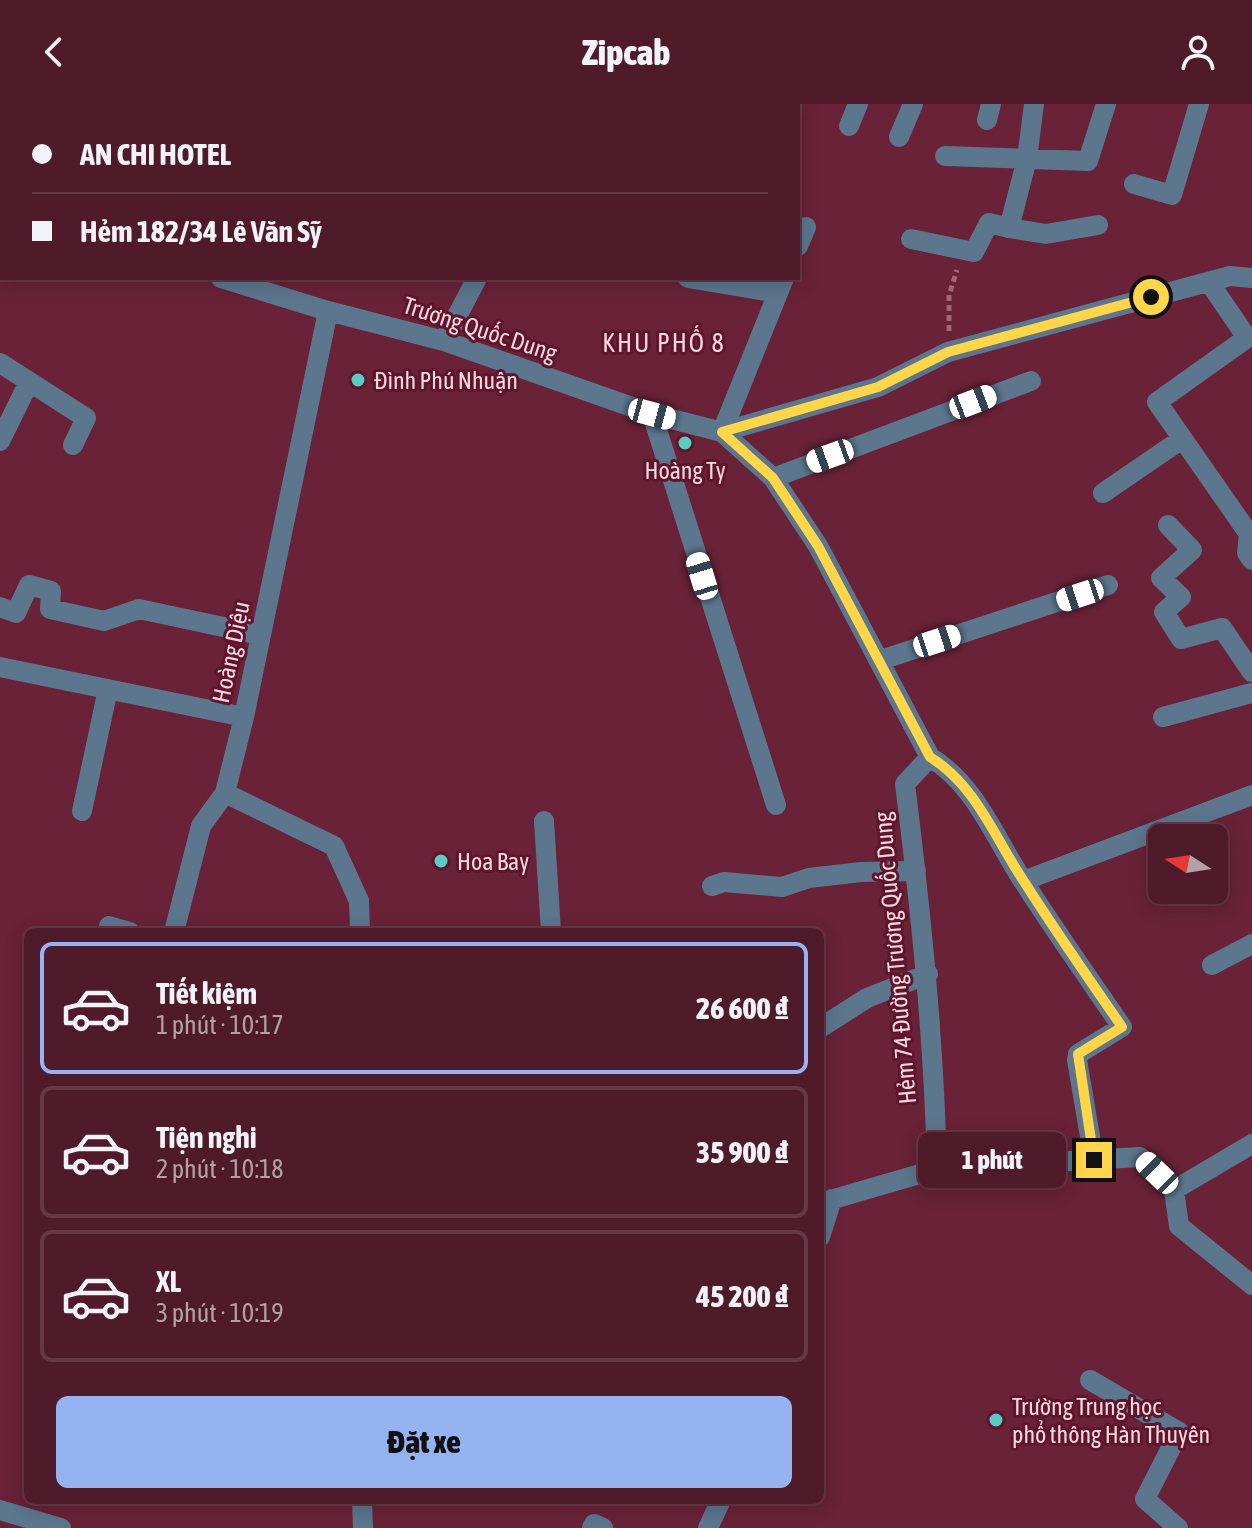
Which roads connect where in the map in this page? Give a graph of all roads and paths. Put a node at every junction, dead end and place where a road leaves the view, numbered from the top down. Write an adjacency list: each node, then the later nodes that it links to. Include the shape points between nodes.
1 (858, 104): 6 (street)
2 (913, 104): 7 (street)
3 (1034, 104): 9 (street)
4 (1106, 104): 9 (street, via 1088,161)
5 (1199, 104): 10 (street, via 1172,195)
6 (849, 126)
7 (899, 137)
8 (945, 156): 9 (street)
9 (1027, 159): 12 (street)
10 (1134, 184)
11 (1098, 225): 12 (street, via 1046,234)
12 (1009, 228): 14 (street, via 989,223 974,252)
13 (911, 239): 14 (street)
14 (964, 251): 23 (path, via 949,295)
15 (1252, 278): 19 (street, via 1230,276)
16 (227, 280): 21 (street, Trương Quốc Dung)
17 (476, 280): 22 (street)
18 (715, 280): 20 (street)
19 (1209, 282): 23 (street); 29 (street, via 1247,338 1157,402)
20 (781, 285): 28 (street)
21 (328, 311): 22 (street, Trương Quốc Dung); 39 (street, Hoàng Diệu)
22 (444, 341): 27 (street, Trương Quốc Dung)
23 (948, 352): 28 (street, via 878,387)
24 (0, 363): 26 (street)
25 (1031, 381): 32 (street)
26 (29, 382): 30 (street); 31 (street, via 86,418)
27 (652, 414): 28 (street, Trương Quốc Dung); 50 (street)
28 (722, 432): 32 (street)
29 (1182, 439): 33 (street); 35 (street)
30 (0, 441)
31 (73, 445)
32 (773, 478): 40 (street)
33 (1103, 493)
34 (1168, 525): 42 (street, via 1192,550 1161,578 1181,597 1164,612 1181,639 1222,628)
35 (1250, 533): 36 (street, via 1247,553)
36 (1252, 560)
37 (1108, 585): 40 (street)
38 (8, 610): 39 (street, via 29,585 51,591 50,609 104,621 139,609)
39 (261, 635): 45 (street, Hoàng Diệu)
40 (881, 660): 47 (street)
41 (0, 667): 43 (street)
42 (1252, 672)
43 (108, 689): 45 (street); 51 (street)
44 (1252, 693): 46 (street)
45 (244, 717): 48 (street, Hoàng Diệu)
46 (1163, 717)
47 (930, 757): 53 (street, Hẻm 74 Đường Trương Quốc Dung, via 905,784); 54 (street, via 951,770 976,800)
48 (225, 793): 58 (street, via 201,826); 59 (street, via 334,846 359,901)
49 (1252, 795): 54 (street)
50 (776, 805)
51 (82, 811)
52 (544, 821): 60 (street)
53 (916, 871): 55 (street, via 809,878 782,887 724,882); 63 (street, Hẻm 74 Đường Trương Quốc Dung)
54 (1023, 881): 66 (street, via 1122,1027 1078,1054)
55 (712, 886)
56 (109, 926): 57 (street)
57 (116, 928)
58 (175, 928)
59 (360, 928)
60 (551, 928)
61 (1252, 944): 62 (street)
62 (1212, 965)
63 (928, 974): 64 (street, via 867,998); 67 (street, Hẻm 74 Đường Trương Quốc Dung)
64 (824, 1025)
65 (1252, 1144): 68 (street)
66 (1094, 1160): 67 (street); 68 (street, via 1140,1157)
67 (937, 1169): 69 (street)
68 (1174, 1190): 70 (street, via 1179,1226)
69 (826, 1201)
70 (1252, 1285)
71 (1090, 1380): 80 (street, via 1179,1432 1145,1499)
72 (362, 1504): 76 (street)
73 (719, 1504): 79 (street)
74 (0, 1510): 75 (street)
75 (61, 1528)
76 (363, 1528)
77 (592, 1528): 78 (street)
78 (603, 1528)
79 (708, 1528)
80 (1178, 1528)

